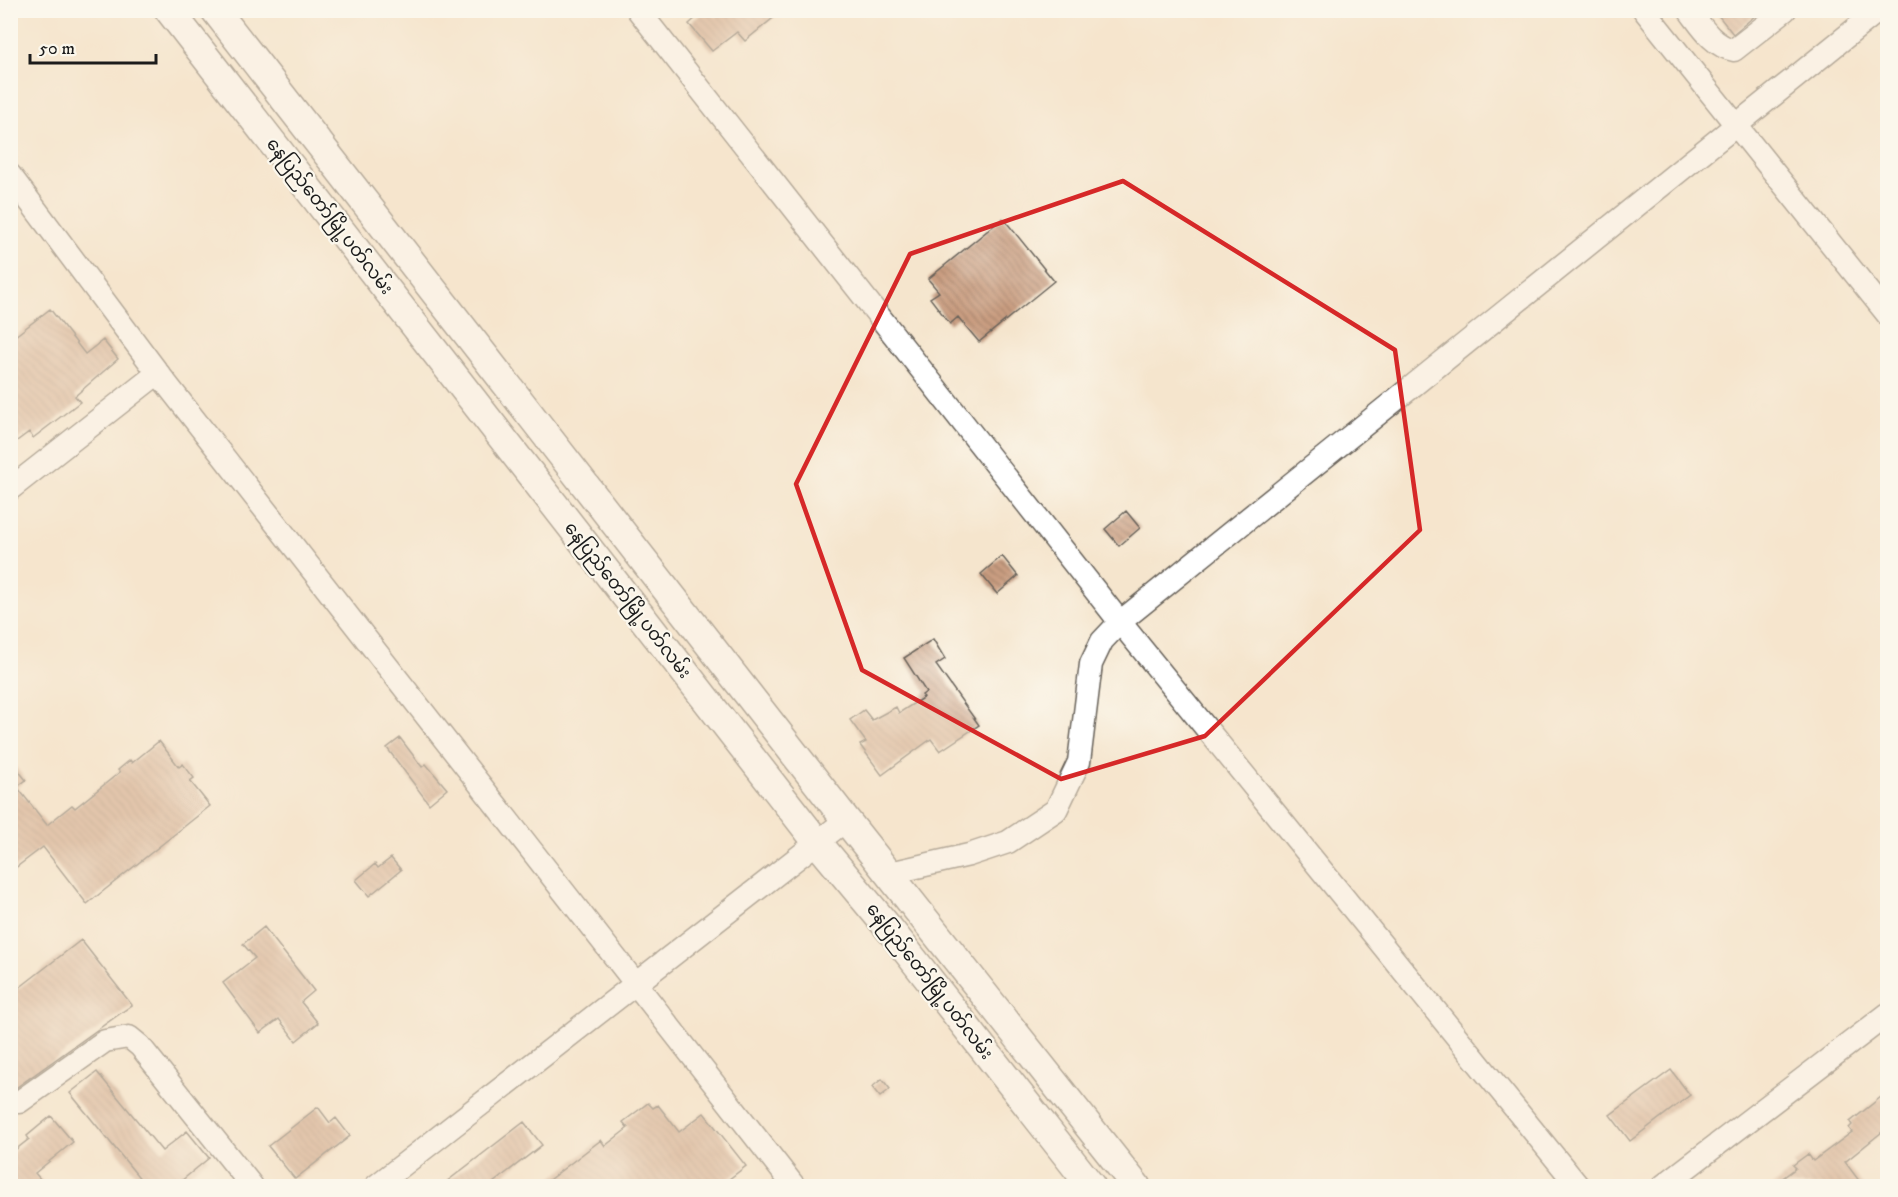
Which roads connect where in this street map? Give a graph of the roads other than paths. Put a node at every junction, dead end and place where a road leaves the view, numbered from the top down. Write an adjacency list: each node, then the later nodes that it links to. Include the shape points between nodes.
1 (169, 10): 15 (main road, နေပြည်တော်မြို့ပတ်လမ်း)
2 (215, 10): 14 (main road, နေပြည်တော်မြို့ပတ်လမ်း)
3 (638, 10): 13 (street)
4 (1644, 10): 8 (street)
5 (1689, 10): 6 (street, via 1719,45 1734,50)
6 (1785, 10)
7 (1879, 10): 8 (street)
8 (1737, 125): 10 (street); 13 (street)
9 (10, 175): 11 (street)
10 (1887, 315)
11 (158, 374): 12 (street); 17 (street)
12 (10, 489)
13 (1120, 622): 16 (street, via 1102,641 1091,664 1079,762 1056,810 1008,842); 25 (street)
14 (846, 820): 15 (street); 16 (main road, နေပြည်တော်မြို့ပတ်လမ်း)
15 (817, 842): 17 (street); 23 (main road, နေပြည်တော်မြို့ပတ်လမ်း)
16 (890, 873): 24 (main road, နေပြည်တော်မြို့ပတ်လမ်း)
17 (637, 983): 21 (street); 22 (street)
18 (1887, 1014): 26 (street)
19 (20, 1102): 20 (street, via 105,1041 129,1037)
20 (252, 1186)
21 (376, 1186)
22 (794, 1186)
23 (1090, 1186)
24 (1136, 1186)
25 (1578, 1186)
26 (1663, 1186)

